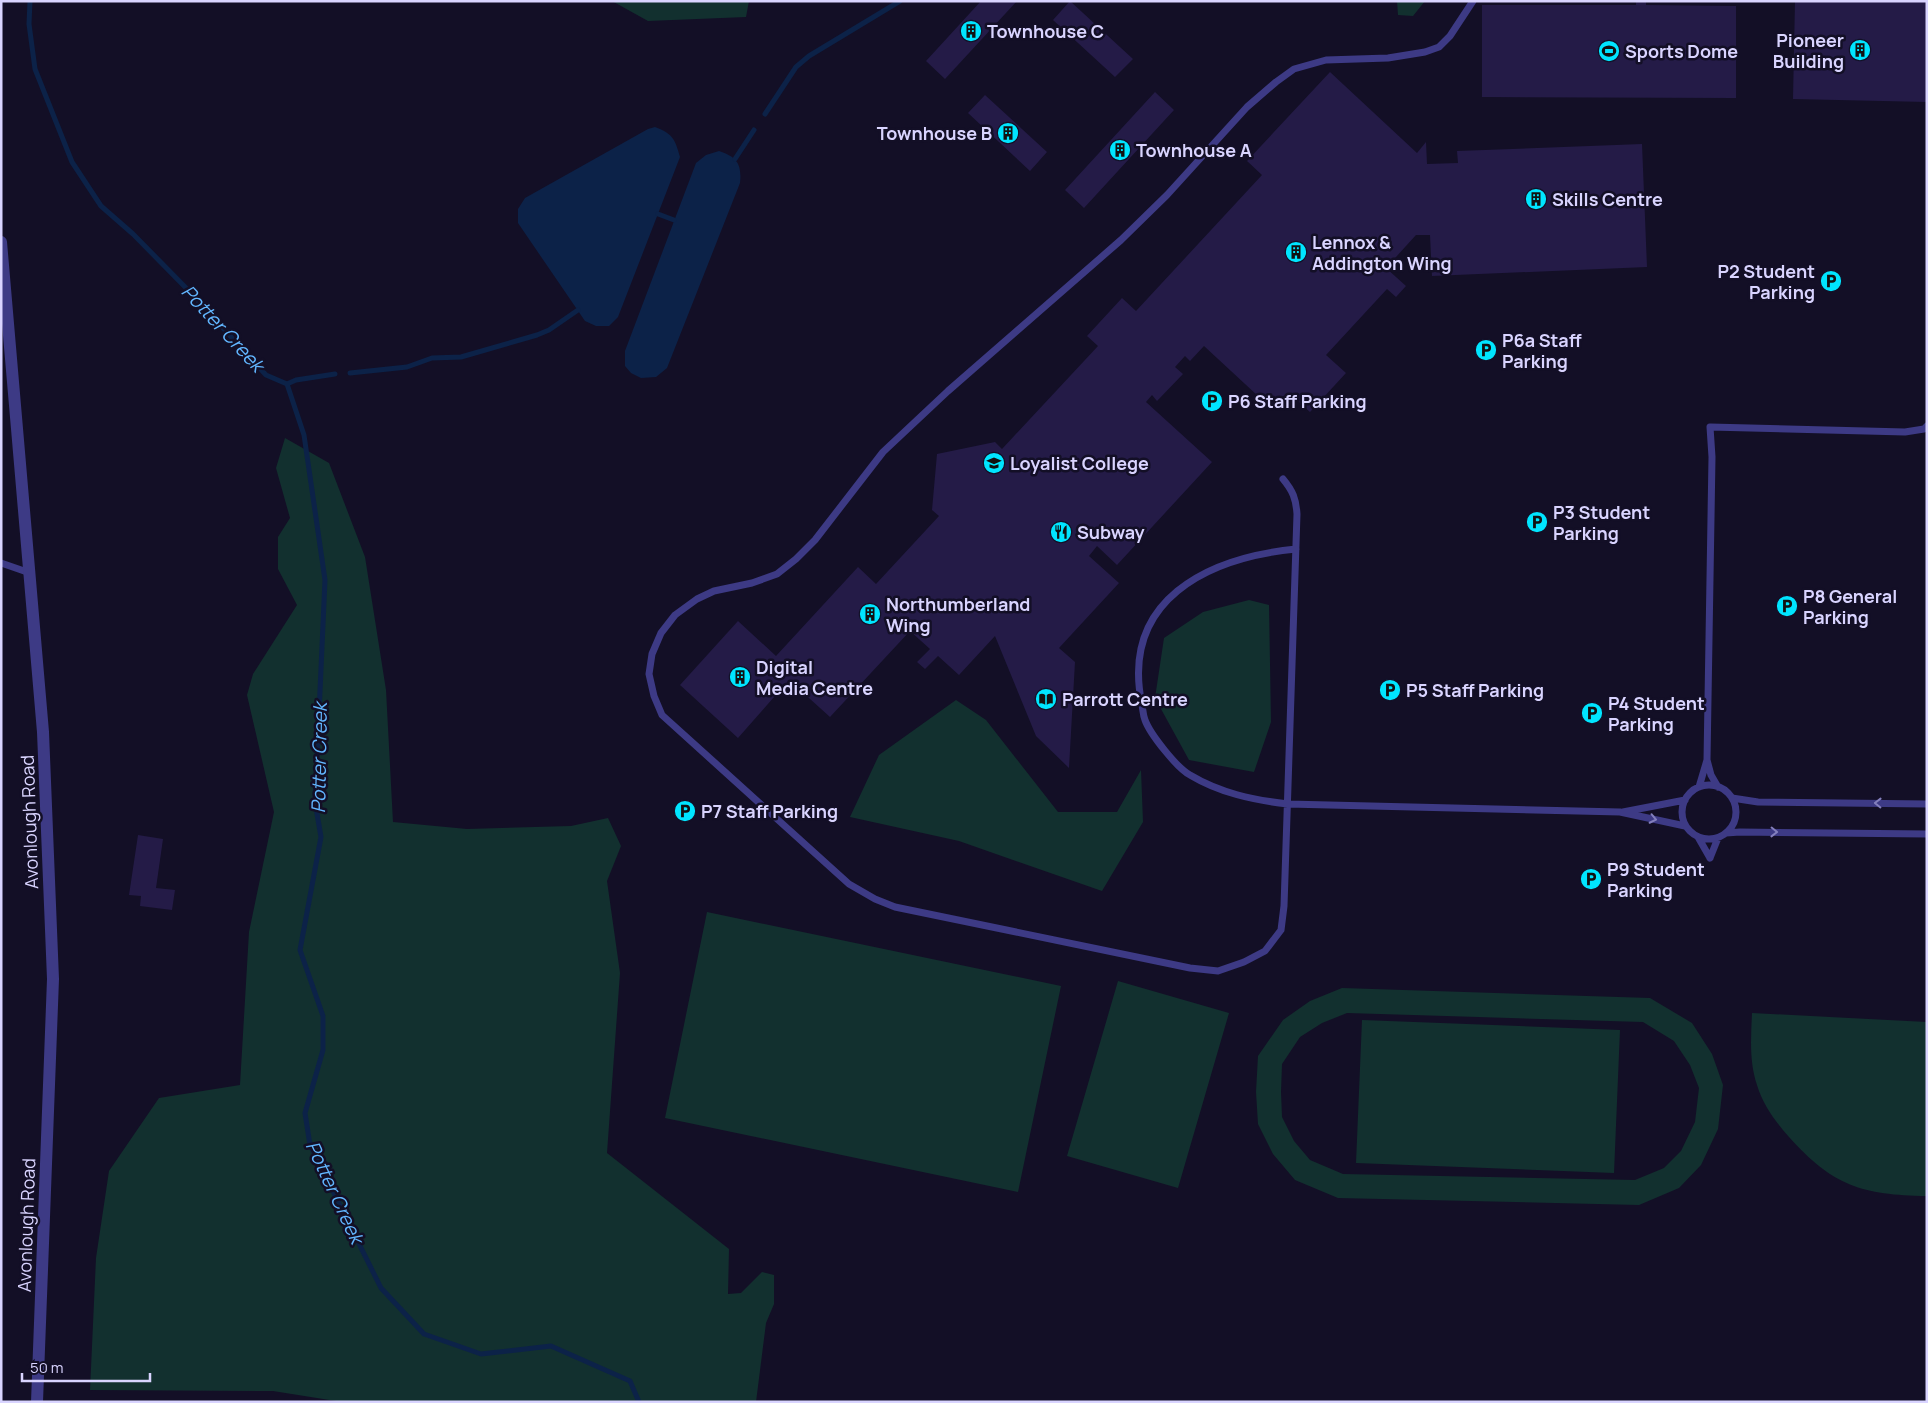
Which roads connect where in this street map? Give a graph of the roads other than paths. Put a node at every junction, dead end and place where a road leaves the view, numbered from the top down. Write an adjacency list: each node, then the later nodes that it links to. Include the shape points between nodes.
1 (1474, 1): 14 (lane, via 1450,36 1425,52 1388,58 1326,60 1294,70 1276,82 1247,107 1121,240 883,452 815,540 796,559 777,574 752,584 714,591 697,599 675,615 652,654 649,674 662,715 849,884 895,907 1190,968 1218,970 1232,967 1265,951 1280,930)
2 (1, 242): 3 (street, Avonlough Road)
3 (5, 328): 8 (street, Avonlough Road)
4 (1927, 426): 9 (lane, via 1905,432 1710,427)
5 (1283, 479): 6 (lane, via 1296,500)
6 (1296, 549): 14 (lane); 14 (lane, via 1237,560 1193,579 1174,593 1158,611 1142,638 1138,666 1145,721 1163,749 1188,775 1244,797)
7 (1, 563): 8 (lane)
8 (30, 573): 22 (street, Avonlough Road, via 43,732 53,979)
9 (1707, 760): 10 (lane); 11 (lane)
10 (1698, 787): 11 (lane); 13 (lane)
11 (1718, 787): 12 (lane)
12 (1732, 798): 15 (lane, one-way to 12, via 1758,802); 18 (lane, via 1736,817)
13 (1684, 800): 16 (lane); 17 (lane, via 1682,817)
14 (1288, 804): 16 (lane)
15 (1927, 804)
16 (1620, 812): 17 (lane, one-way to 17)
17 (1685, 826): 20 (lane)
18 (1726, 833): 19 (lane, one-way to 19); 21 (lane)
19 (1927, 834)
20 (1698, 838): 21 (lane); 21 (lane, via 1710,858)
21 (1718, 838)
22 (37, 1402)

